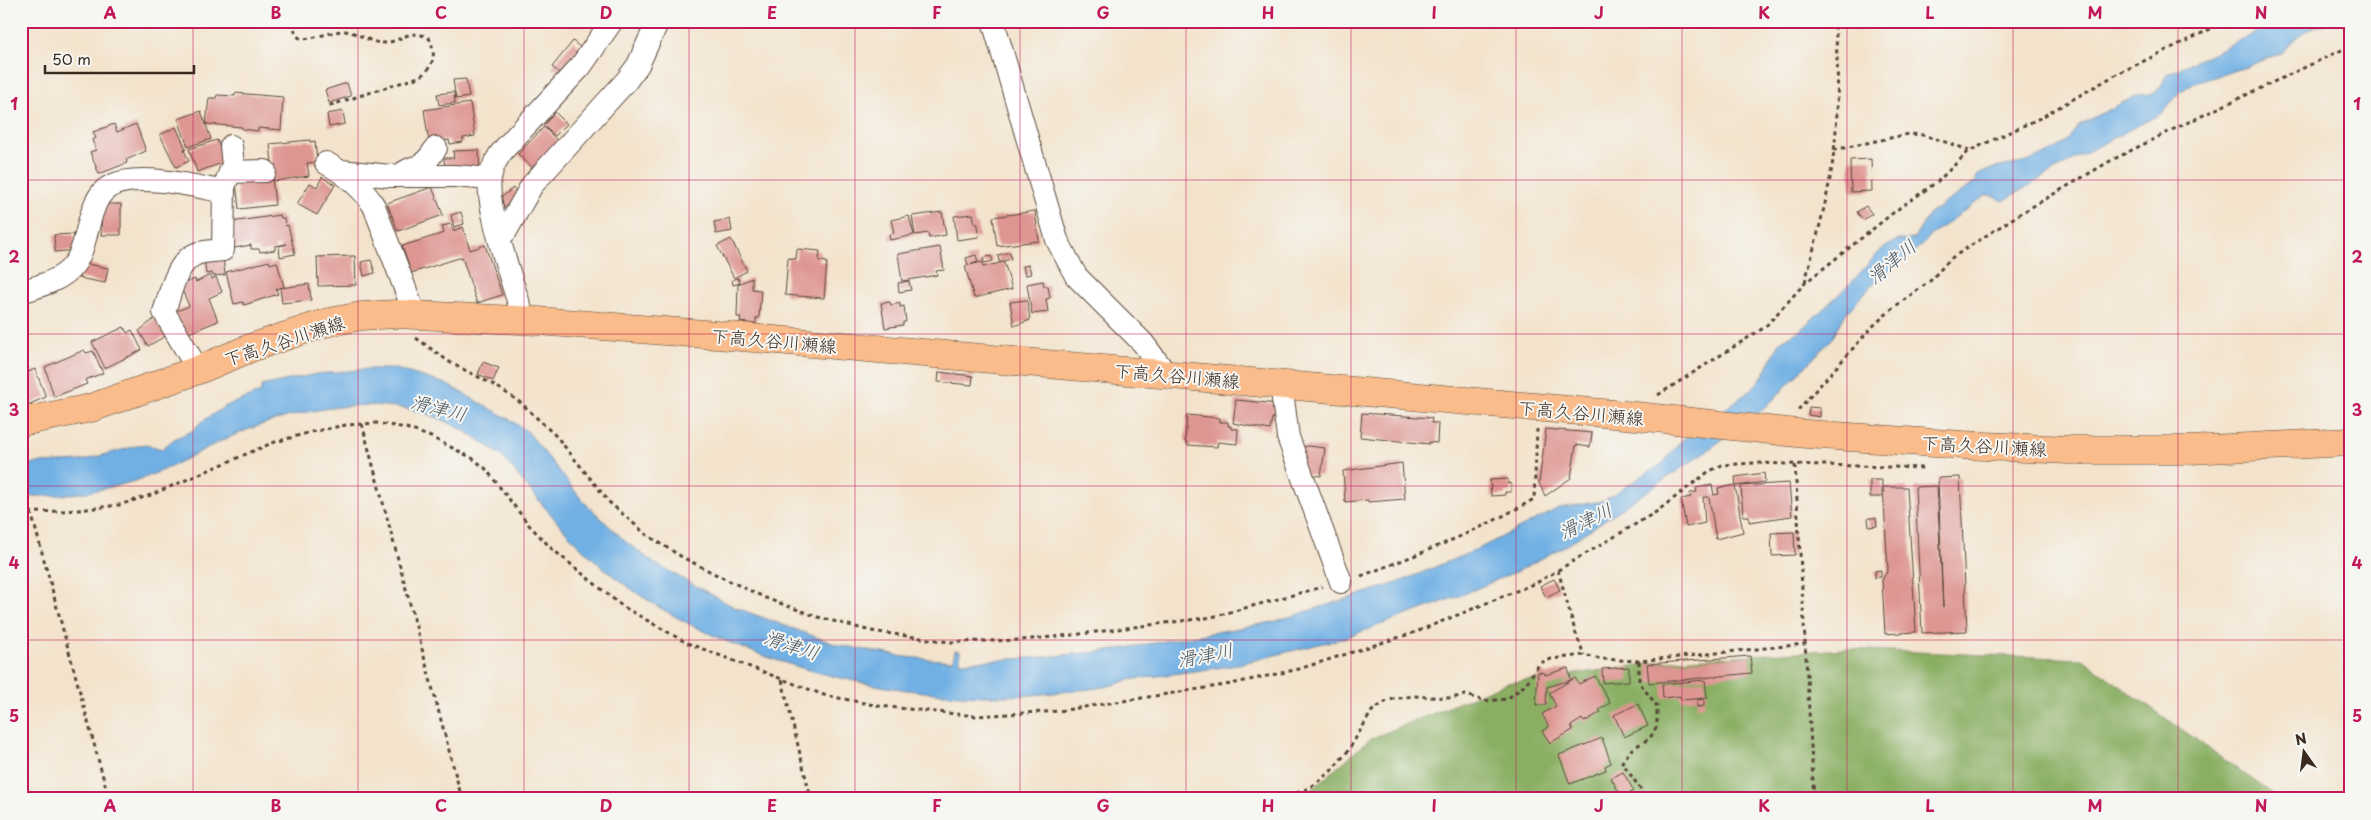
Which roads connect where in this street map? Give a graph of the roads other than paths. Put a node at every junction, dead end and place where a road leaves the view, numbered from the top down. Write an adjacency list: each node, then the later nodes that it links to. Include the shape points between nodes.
1 (612, 21): 8 (street, via 581,66 495,160)
2 (658, 21): 10 (street, via 638,65 532,185)
3 (993, 21): 15 (street, via 1057,240 1076,276 1142,343)
4 (232, 146): 9 (street, via 233,165)
5 (436, 148): 7 (street, via 429,158)
6 (265, 170): 9 (street)
7 (400, 176): 8 (street); 12 (street, via 333,167 365,192 374,206)
8 (490, 179): 10 (street, via 493,213)
9 (227, 182): 11 (street, via 142,180 110,186 93,208 80,256 72,267 62,276); 14 (street, via 224,250 196,253 189,258 171,289 164,312)
10 (500, 237): 13 (street)
11 (21, 292)
12 (414, 315): 13 (main road, 下高久谷川瀬線); 14 (main road, 下高久谷川瀬線, via 361,316 324,323 252,347)
13 (524, 320): 15 (main road, 下高久谷川瀬線)
14 (198, 370): 17 (main road, 下高久谷川瀬線, via 90,408)
15 (1166, 374): 16 (main road, 下高久谷川瀬線)
16 (1281, 384): 18 (main road, 下高久谷川瀬線, via 1963,446 2189,450); 19 (street, via 1288,436)
17 (21, 422)
18 (2350, 442)
19 (1341, 582)

